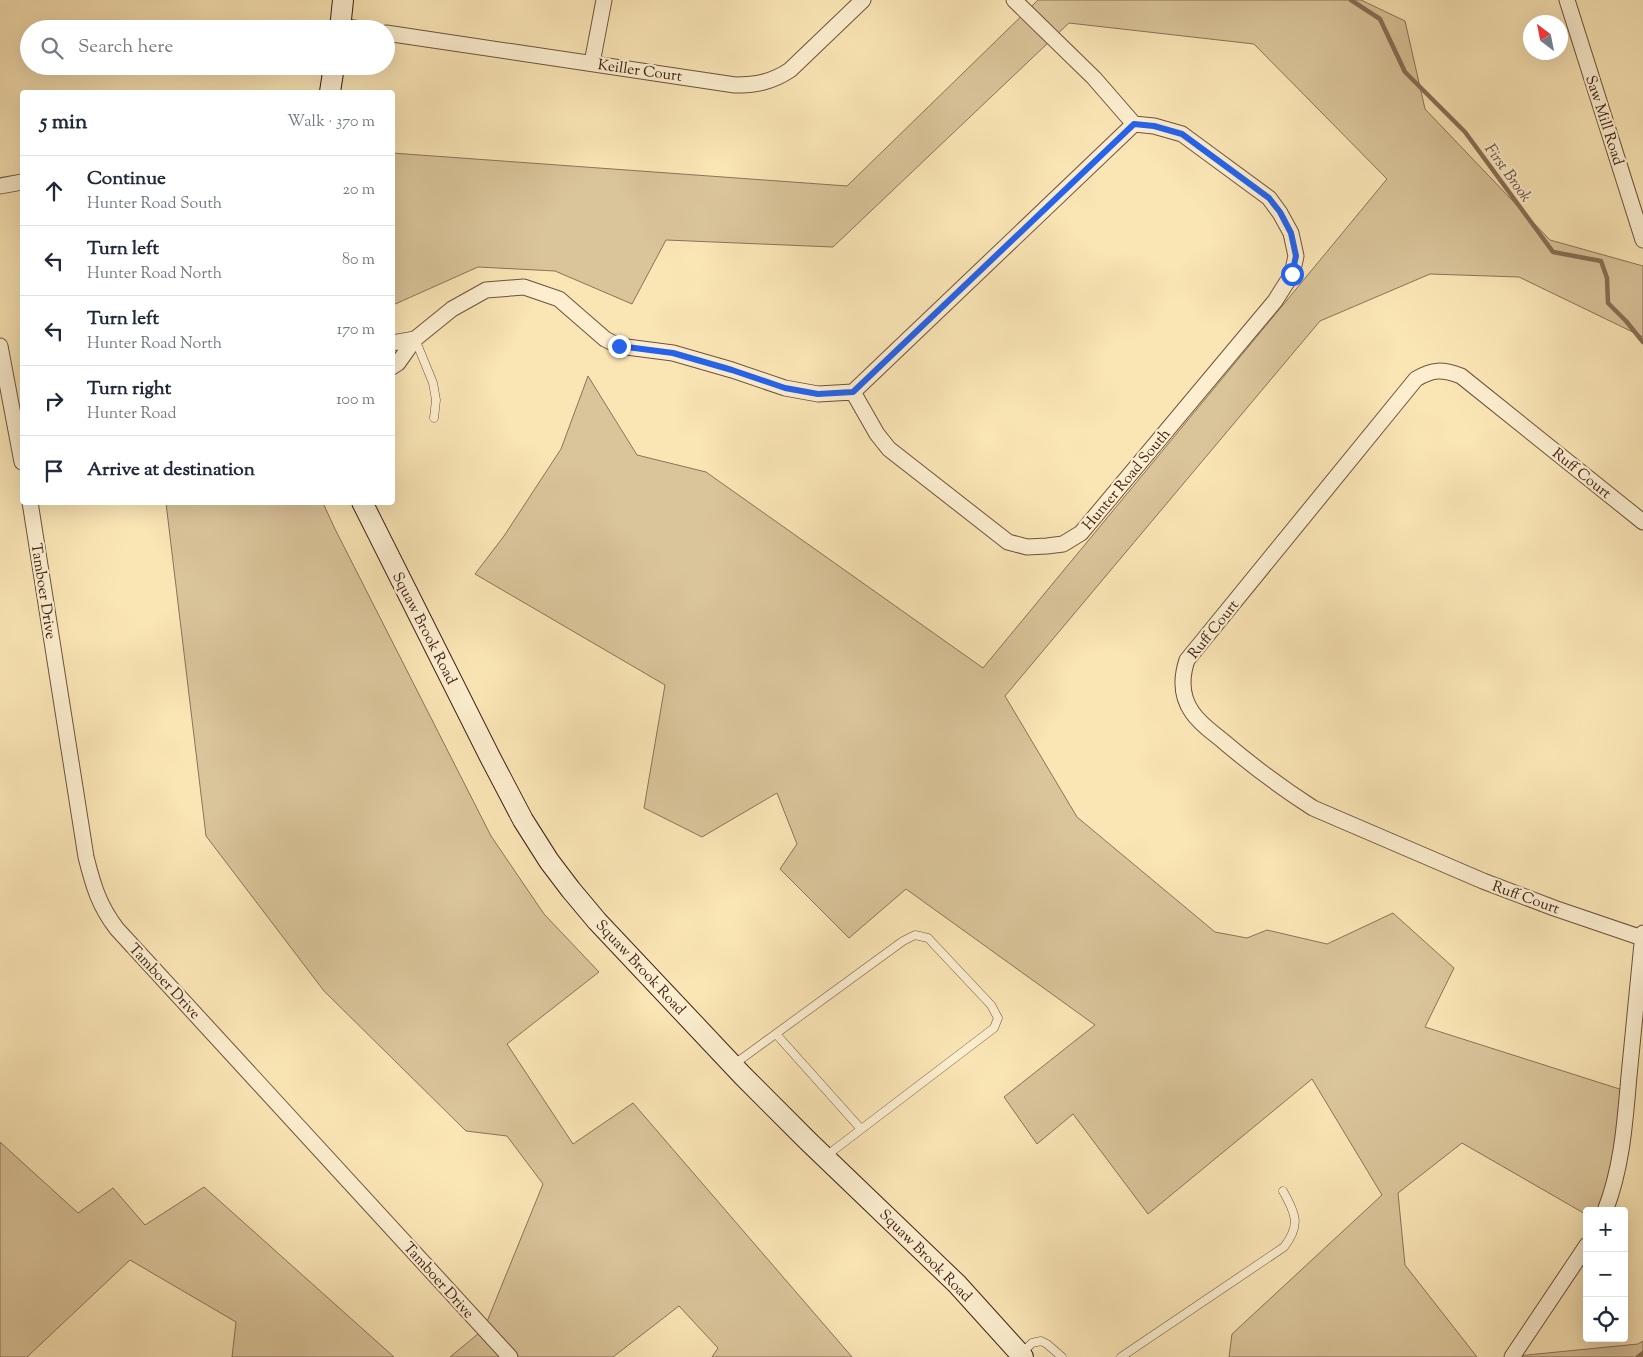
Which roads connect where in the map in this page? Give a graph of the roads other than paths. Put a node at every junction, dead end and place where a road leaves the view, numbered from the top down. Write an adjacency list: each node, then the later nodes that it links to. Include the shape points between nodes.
1 (343, 0): 6 (street)
2 (604, 0): 8 (street)
3 (863, 0): 8 (street, Keiller Court, via 790,70 765,82 735,85)
4 (1568, 0): 14 (street, Saw Mill Road)
5 (1015, 1): 11 (street, via 1094,78)
6 (345, 20)
7 (395, 34): 8 (street, Keiller Court)
8 (592, 63)
9 (333, 75): 10 (street)
10 (330, 90)
11 (1134, 124): 19 (street); 19 (street, Hunter Road South, via 1182,134 1269,198 1291,233 1296,256 1292,274 1275,301 1081,532 1063,544 1027,547 1008,542 889,449)
12 (20, 182): 13 (street)
13 (0, 186)
14 (1643, 240)
15 (415, 339): 16 (street); 18 (street); 19 (street, via 452,309 486,290 524,286 559,299 605,339 619,346 673,353 785,388 818,394); 20 (lane, via 433,383 436,400)
16 (395, 343)
17 (0, 346): 21 (street)
18 (395, 364)
19 (853, 392)
20 (434, 418)
21 (20, 451)
22 (30, 505): 35 (street, Tamboer Drive, via 86,857 105,914)
23 (364, 505): 28 (street, Squaw Brook Road, via 490,757 549,861 598,921)
24 (1643, 522): 26 (street, Ruff Court, via 1461,376 1448,371 1426,373 1416,379 1187,660 1182,685 1192,712 1201,723 1313,808 1483,881)
25 (1643, 932): 26 (street)
26 (1642, 938): 32 (street, via 1624,1134 1618,1172)
27 (776, 1034): 28 (lane); 29 (lane); 29 (lane, via 915,935 928,938 991,1005 998,1018 994,1028)
28 (733, 1066): 30 (street, Squaw Brook Road)
29 (862, 1129): 30 (lane)
30 (825, 1157): 34 (street, Squaw Brook Road, via 957,1284)
31 (1283, 1191): 37 (lane, via 1296,1224 1293,1236 1284,1247)
32 (1607, 1207)
33 (1583, 1251): 38 (street)
34 (1021, 1356): 36 (lane, via 1032,1344 1041,1341)
35 (510, 1357)
36 (1062, 1357)
37 (1121, 1357)
38 (1512, 1357)

